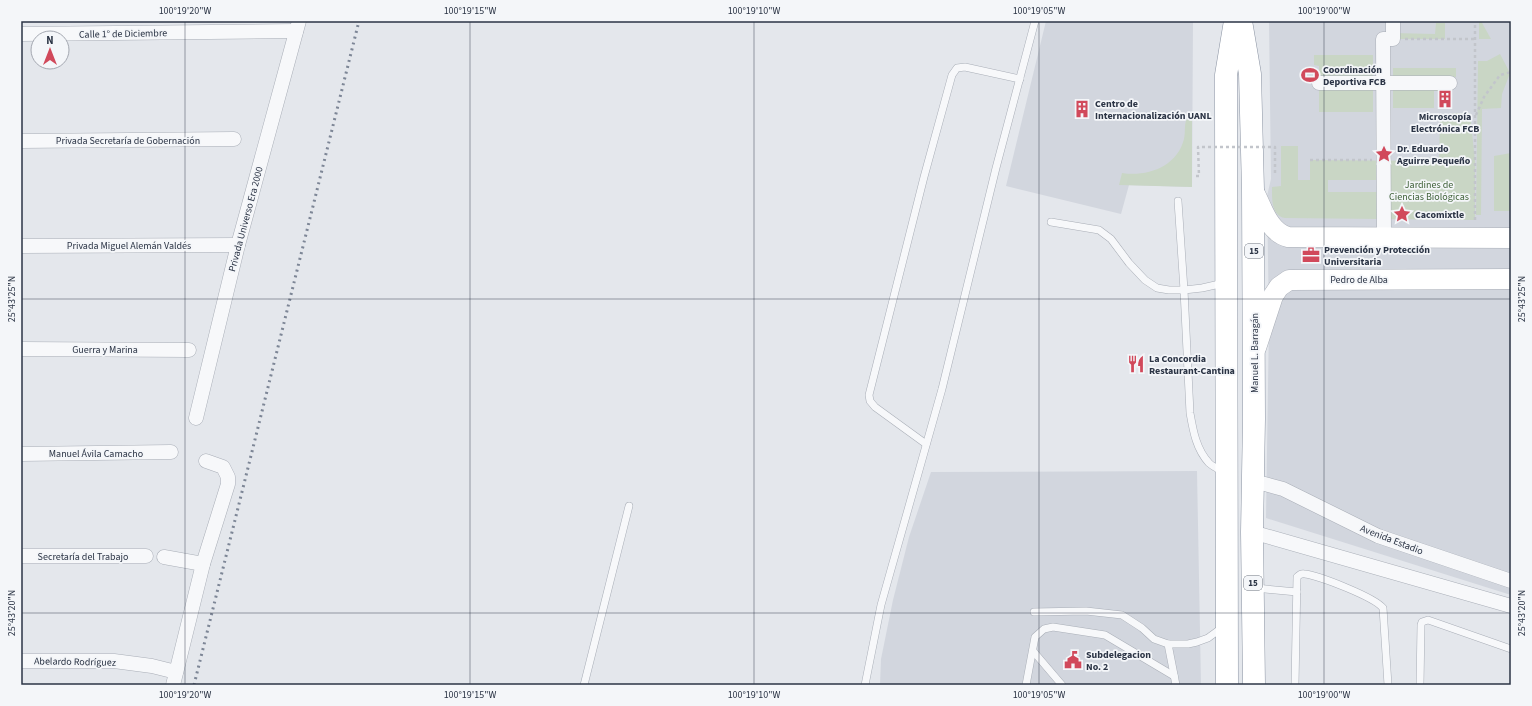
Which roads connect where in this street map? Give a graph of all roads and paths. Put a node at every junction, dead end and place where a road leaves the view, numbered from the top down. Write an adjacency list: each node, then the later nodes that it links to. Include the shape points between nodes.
1 (1035, 21): 11 (lane)
2 (1235, 21): 29 (highway, via 1226,75)
3 (1241, 21): 20 (highway, Manuel L. Barragán / 15, via 1250,74)
4 (1393, 21): 8 (street)
5 (1475, 21): 9 (path)
6 (297, 26): 7 (street, Calle 1° de Diciembre); 26 (street, Privada Universo Era 2000)
7 (21, 34)
8 (1393, 39): 9 (path); 13 (street, via 1383,39)
9 (1475, 39): 15 (path)
10 (1511, 72): 15 (path, via 1500,75 1484,97)
11 (1020, 79): 35 (lane); 35 (lane, via 965,67 958,68 952,74 924,177 869,395 875,407)
12 (1319, 83): 13 (street)
13 (1384, 83): 14 (street); 24 (street)
14 (1450, 83)
15 (1475, 117): 22 (path)
16 (21, 140): 17 (street, Privada Secretaría de Gobernación)
17 (234, 140)
18 (1196, 176): 19 (path, bridge, via 1199,176 1198,147 1275,147)
19 (1275, 176)
20 (1253, 190): 24 (street, via 1273,228 1284,236); 33 (highway, Manuel L. Barragán / 15)
21 (1178, 201): 30 (lane)
22 (1474, 220)
23 (1051, 222): 30 (lane, via 1100,230 1111,239 1145,280 1157,288)
24 (1384, 238): 25 (street)
25 (1511, 238)
26 (238, 245): 27 (street, Privada Miguel Alemán Valdés); 34 (street, Privada Universo Era 2000)
27 (21, 246)
28 (1511, 279): 33 (street, Pedro de Alba, via 1289,280 1279,286 1273,296)
29 (1226, 282): 30 (lane); 39 (highway)
30 (1184, 290): 39 (lane, via 1193,431 1202,453 1210,464)
31 (21, 349): 32 (street, Guerra y Marina)
32 (189, 350)
33 (1254, 352): 40 (highway, Manuel L. Barragán / 15)
34 (196, 418)
35 (926, 444): 60 (lane, via 881,605)
36 (171, 452): 37 (street, Manuel Ávila Camacho)
37 (21, 454)
38 (206, 460): 46 (street, via 223,467 228,480)
39 (1226, 473): 52 (highway)
40 (1254, 481): 42 (highway, Manuel L. Barragán / 15); 47 (street, Avenida Estadio, via 1283,489 1378,536)
41 (629, 506): 59 (lane)
42 (1252, 532): 48 (highway, Manuel L. Barragán / 15); 50 (street)
43 (21, 556): 44 (street, Secretaría del Trabajo)
44 (146, 556)
45 (164, 557): 46 (street)
46 (203, 564): 58 (street)
47 (1511, 581)
48 (1253, 588): 49 (lane); 65 (highway, Manuel L. Barragán / 15)
49 (1297, 592): 66 (lane); 67 (lane, via 1297,577 1304,573 1380,604 1384,613)
50 (1511, 606)
51 (1034, 612): 53 (lane, via 1086,611 1122,615 1154,639)
52 (1227, 625): 53 (lane, via 1198,642); 64 (highway)
53 (1168, 644): 57 (lane)
54 (1511, 650): 68 (lane, via 1425,620 1421,625)
55 (1033, 651): 57 (lane, via 1035,637 1044,629 1053,627 1105,635); 61 (lane); 62 (lane)
56 (21, 661): 58 (street, Abelardo Rodríguez, via 114,661 152,666)
57 (1174, 676): 63 (lane)
58 (175, 678)
59 (584, 685)
60 (865, 685)
61 (1026, 685)
62 (1062, 685)
63 (1176, 685)
64 (1227, 685)
65 (1254, 685)
66 (1295, 685)
67 (1388, 685)
68 (1420, 685)

